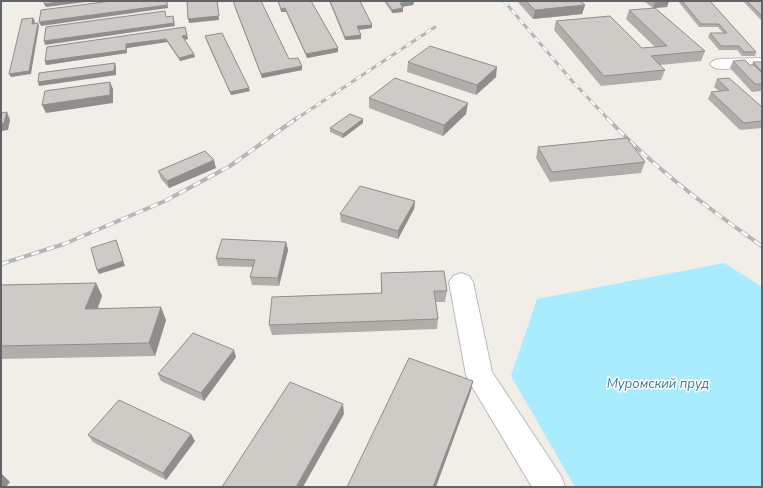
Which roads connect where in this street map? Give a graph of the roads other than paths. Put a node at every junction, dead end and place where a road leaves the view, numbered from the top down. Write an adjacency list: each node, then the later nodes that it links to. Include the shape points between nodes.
1 (762, 63): 2 (lane)
2 (718, 64)
3 (461, 282): 4 (lane, via 479,375)
4 (550, 487)

